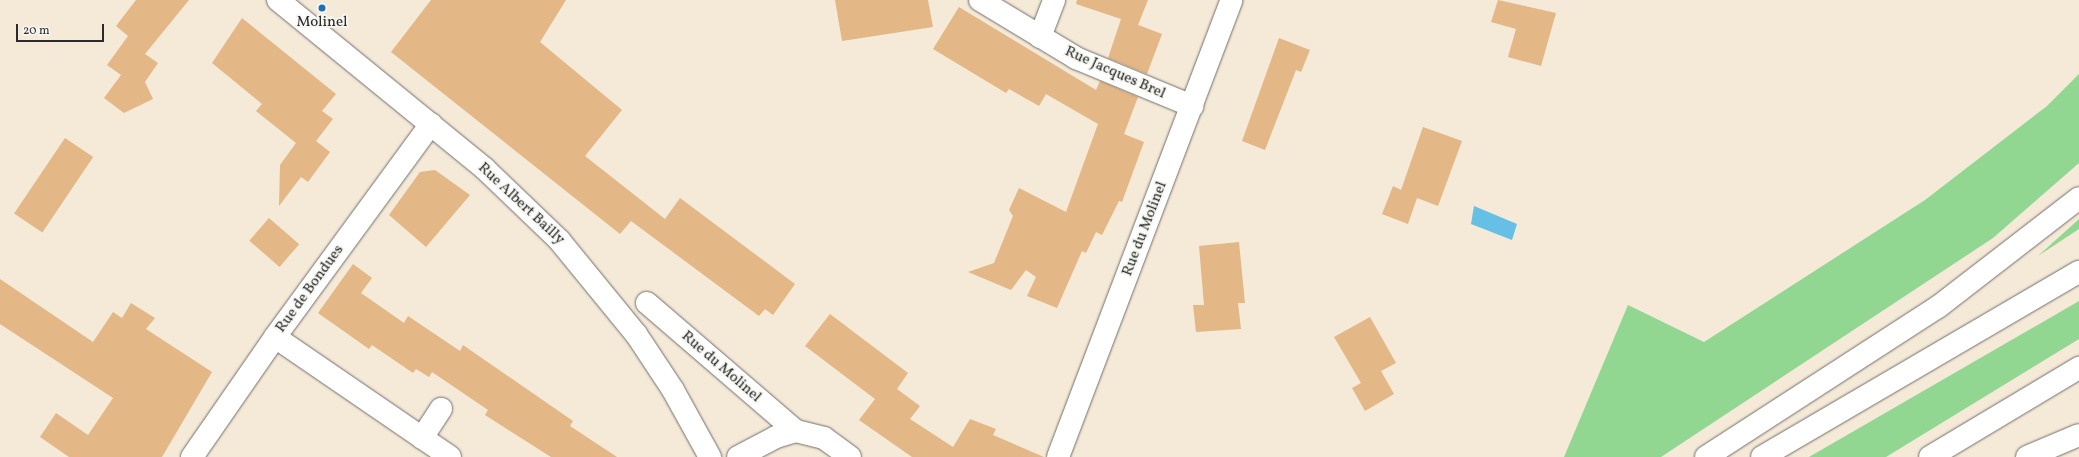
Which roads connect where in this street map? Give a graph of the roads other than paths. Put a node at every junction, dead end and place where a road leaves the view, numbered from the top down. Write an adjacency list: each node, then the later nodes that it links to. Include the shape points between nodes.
1 (278, 0): 7 (main road, Rue Albert Bailly)
2 (980, 0): 5 (main road, Rue Jacques Brel)
3 (1054, 0): 5 (main road)
4 (1232, 0): 6 (main road, Rue du Molinel)
5 (1040, 37): 6 (main road, Rue Jacques Brel, via 1107,73)
6 (1192, 106): 22 (main road, Rue du Molinel)
7 (431, 124): 11 (main road, Rue de Bondues); 19 (main road, Rue Albert Bailly, via 524,204 587,271 649,354)
8 (2079, 198): 23 (main road, via 1938,307)
9 (2079, 272): 24 (main road)
10 (647, 303): 14 (main road, Rue du Molinel)
11 (275, 337): 16 (main road); 17 (main road, Rue de Bondues)
12 (2079, 368): 25 (main road)
13 (441, 408): 16 (main road)
14 (796, 431): 20 (main road, via 776,437); 21 (main road, Rue du Molinel, via 824,438)
15 (2079, 435): 26 (main road)
16 (422, 438): 18 (main road)
17 (192, 457)
18 (450, 457)
19 (710, 457)
20 (738, 457)
21 (850, 457)
22 (1058, 457)
23 (1706, 457)
24 (1762, 457)
25 (1930, 457)
26 (2027, 457)

